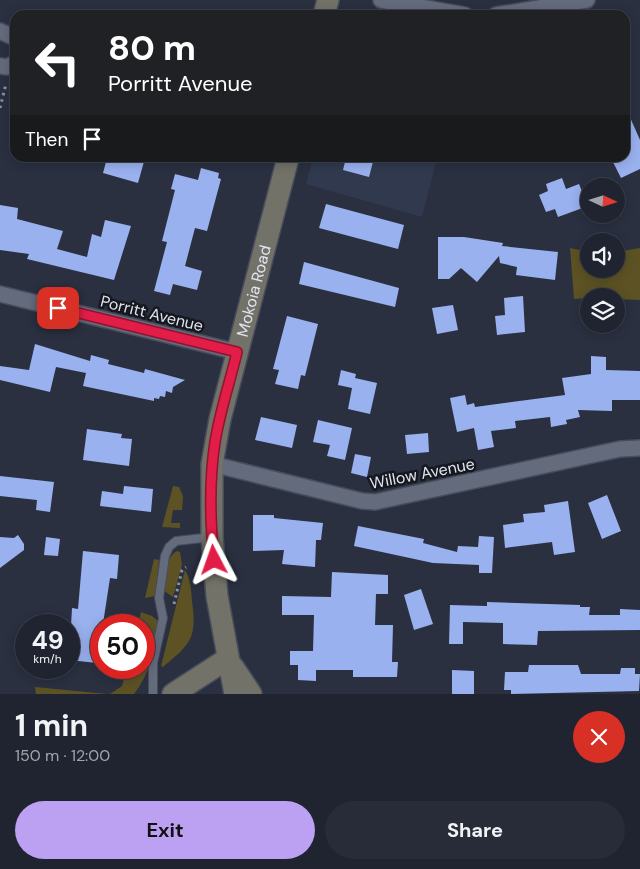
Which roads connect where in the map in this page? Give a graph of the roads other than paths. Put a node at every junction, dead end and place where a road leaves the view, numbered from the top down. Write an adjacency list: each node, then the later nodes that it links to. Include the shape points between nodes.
1 (381, 0): 3 (street)
2 (587, 0): 4 (street)
3 (437, 10)
4 (526, 10)
5 (287, 162): 7 (main road, Mokoia Road)
6 (0, 294): 7 (street, Porritt Avenue)
7 (237, 352): 9 (main road, Mokoia Road)
8 (640, 448): 9 (street, Willow Avenue, via 620,449 376,502)
9 (212, 464): 10 (main road, Mokoia Road)
10 (212, 537): 11 (main road, Mokoia Road); 12 (lane, via 181,539 169,547 165,556 159,598 164,618 153,663)
11 (227, 659): 13 (main road); 14 (main road, Mokoia Road); 15 (main road)
12 (153, 694)
13 (173, 694)
14 (235, 694)
15 (251, 694)

